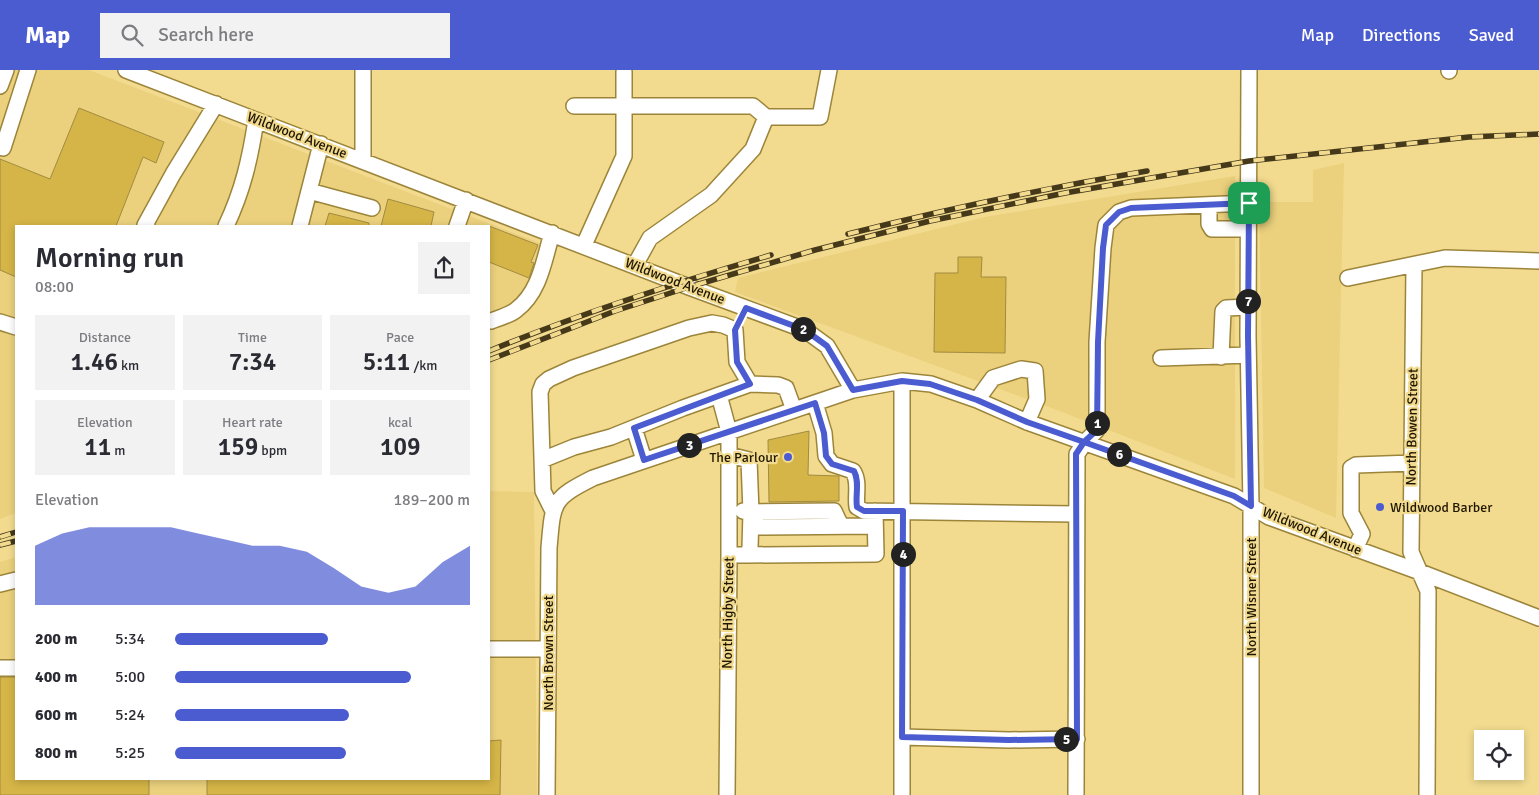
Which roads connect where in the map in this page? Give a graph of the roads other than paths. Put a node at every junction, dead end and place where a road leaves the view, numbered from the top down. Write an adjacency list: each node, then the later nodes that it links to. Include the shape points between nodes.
1 (6, 70): 9 (street)
2 (28, 70): 16 (street)
3 (126, 70): 8 (street, Wildwood Avenue)
4 (363, 70): 17 (street)
5 (829, 70): 13 (street, via 820,117)
6 (1249, 70): 20 (street, North Wisner Street)
7 (624, 72): 12 (street)
8 (163, 77): 10 (street, Wildwood Avenue)
9 (0, 86)
10 (216, 104): 14 (street, Wildwood Avenue); 23 (street)
11 (574, 106): 12 (street)
12 (624, 106): 13 (street, via 753,106); 29 (street, via 624,156)
13 (766, 117): 31 (street, via 754,149 711,195 650,238)
14 (256, 120): 15 (street, Wildwood Avenue); 24 (street, via 239,199)
15 (321, 144): 17 (street, Wildwood Avenue); 18 (street)
16 (0, 147)
17 (363, 160): 19 (street, Wildwood Avenue)
18 (309, 192): 22 (street); 25 (street)
19 (466, 200): 26 (street); 28 (street, Wildwood Avenue)
20 (1249, 203): 21 (street); 27 (street, North Wisner Street)
21 (1209, 205): 27 (street, via 1212,229); 53 (street, via 1131,208 1119,212 1106,225 1098,342 1097,430)
22 (372, 208)
23 (145, 225)
24 (226, 225)
25 (300, 225)
26 (457, 225)
27 (1248, 229): 34 (street, North Wisner Street)
28 (552, 233): 29 (street, Wildwood Avenue); 37 (street, via 537,284 528,299 515,311)
29 (584, 246): 31 (street, Wildwood Avenue)
30 (1539, 261): 32 (street, via 1445,258)
31 (635, 265): 35 (street, Wildwood Avenue)
32 (1414, 265): 33 (street); 57 (street, North Bowen Street)
33 (1348, 278)
34 (1248, 307): 40 (street, North Wisner Street); 41 (street, via 1223,311)
35 (746, 308): 39 (street); 45 (street, Wildwood Avenue, via 805,330 827,346)
36 (0, 322): 38 (street)
37 (492, 322)
38 (15, 327)
39 (735, 330): 44 (street, via 737,362); 55 (street, via 712,323 689,328 549,379 540,392)
40 (1248, 355): 41 (street); 58 (street, North Wisner Street)
41 (1221, 356): 42 (street)
42 (1161, 358)
43 (902, 381): 45 (street, Wildwood Avenue); 47 (street, Wildwood Avenue, via 930,384); 61 (street)
44 (750, 384): 46 (street); 49 (street, via 786,388)
45 (853, 390): 48 (street)
46 (719, 394): 51 (street); 52 (street, North Higby Street)
47 (977, 400): 50 (street, Wildwood Avenue); 50 (street, via 993,378 1020,369 1035,371 1037,399)
48 (815, 403): 49 (street); 63 (street, via 824,433 826,456 832,464 854,471 857,507)
49 (794, 410): 52 (street)
50 (1027, 422): 53 (street, Wildwood Avenue)
51 (634, 428): 55 (street); 56 (street)
52 (728, 432): 54 (street, North Higby Street); 56 (street)
53 (1084, 442): 58 (street, Wildwood Avenue, via 1234,496); 62 (street, via 1076,454)
54 (728, 455): 60 (street, North Higby Street); 64 (street, via 749,460)
55 (542, 460): 59 (street, via 543,491)
56 (644, 460): 59 (street, via 577,486 563,495)
57 (1412, 463): 65 (street, via 1356,464 1351,468 1351,513 1362,534); 68 (street, North Bowen Street, via 1411,552)
58 (1251, 506): 65 (street, Wildwood Avenue, via 1269,517); 82 (street, North Wisner Street)
59 (553, 511): 73 (street, North Brown Street, via 549,548)
60 (729, 511): 64 (street); 67 (street, North Higby Street)
61 (903, 511): 62 (street); 63 (street); 76 (street)
62 (1076, 514): 77 (street)
63 (875, 518): 64 (street, via 842,526 834,511); 66 (street, via 876,554)
64 (751, 519): 66 (street)
65 (1355, 549): 68 (street, Wildwood Avenue)
66 (747, 555): 67 (street)
67 (729, 556): 79 (street, North Higby Street)
68 (1420, 572): 71 (street, Wildwood Avenue); 83 (street, North Bowen Street, via 1428,591)
69 (15, 580): 70 (street)
70 (0, 584)
71 (1539, 618)
72 (490, 649): 73 (street)
73 (548, 649): 78 (street, North Brown Street)
74 (0, 668): 75 (street)
75 (15, 668)
76 (902, 737): 77 (street); 80 (street)
77 (1077, 739): 81 (street)
78 (547, 795)
79 (727, 795)
80 (902, 795)
81 (1076, 795)
82 (1251, 795)
83 (1427, 795)

